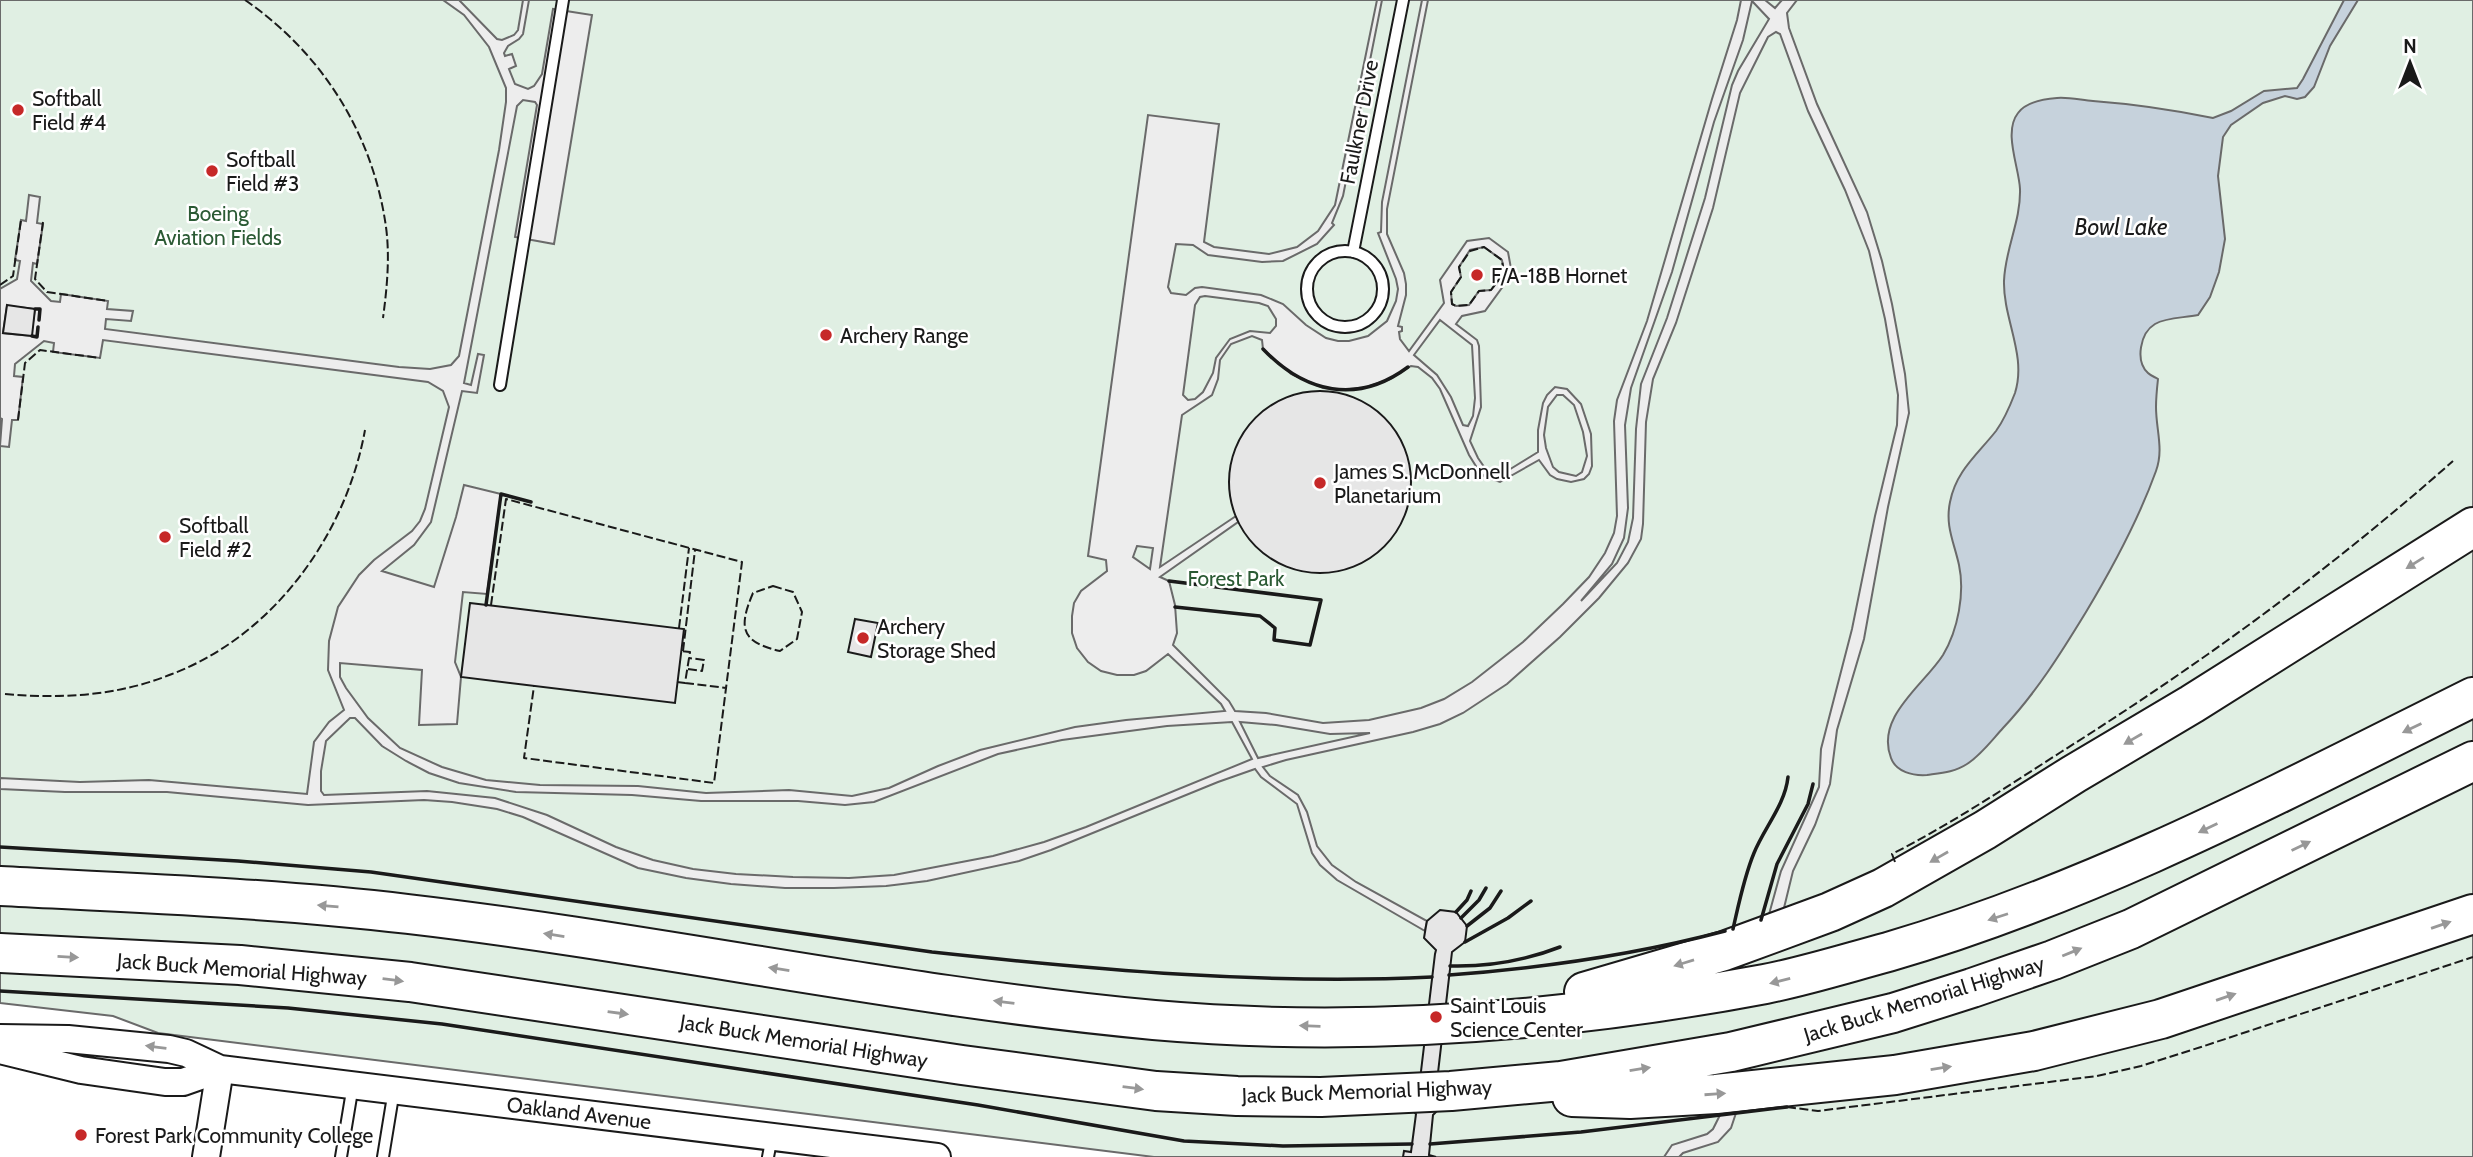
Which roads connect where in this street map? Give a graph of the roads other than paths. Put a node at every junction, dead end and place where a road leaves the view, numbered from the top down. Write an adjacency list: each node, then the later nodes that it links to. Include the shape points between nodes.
1 (563, 0): 4 (lane)
2 (1403, 0): 3 (lane, Faulkner Drive)
3 (1353, 252): 3 (lane, via 1327,256 1317,264 1308,286 1317,314 1345,327 1375,313 1383,288 1374,264)
4 (500, 385)
5 (2473, 527): 11 (highway, one-way to 11, via 2192,704 1883,888 1724,951)
6 (2473, 697): 11 (highway, one-way to 11, via 2168,847 2012,912 1933,938 1769,984 1625,1007)
7 (2473, 761): 17 (highway, Jack Buck Memorial Highway, one-way to 7, via 1561,1081 1731,1052 1972,988 2131,929)
8 (0, 886): 11 (highway, one-way to 8, via 1320,1027 1159,1020 995,1001 411,914 187,895)
9 (2473, 914): 17 (highway, one-way to 9, via 1630,1099 1895,1075 1968,1063 2161,1018)
10 (0, 953): 17 (highway, Jack Buck Memorial Highway, one-way to 17, via 240,965 397,981 1156,1091 1321,1097)
11 (1450, 1025)
12 (0, 1038): 14 (street, Oakland Avenue, one-way to 12, via 169,1049 100,1041)
13 (0, 1049): 14 (street, Oakland Avenue, via 81,1070 166,1082 183,1082)
14 (220, 1069): 15 (street, Oakland Avenue); 19 (street)
15 (353, 1085): 16 (street, Oakland Avenue); 20 (lane)
16 (394, 1090): 18 (street, Oakland Avenue); 21 (lane)
17 (1451, 1091)
18 (770, 1147): 22 (street, Oakland Avenue)
19 (206, 1157)
20 (341, 1157)
21 (383, 1157)
22 (937, 1157)

